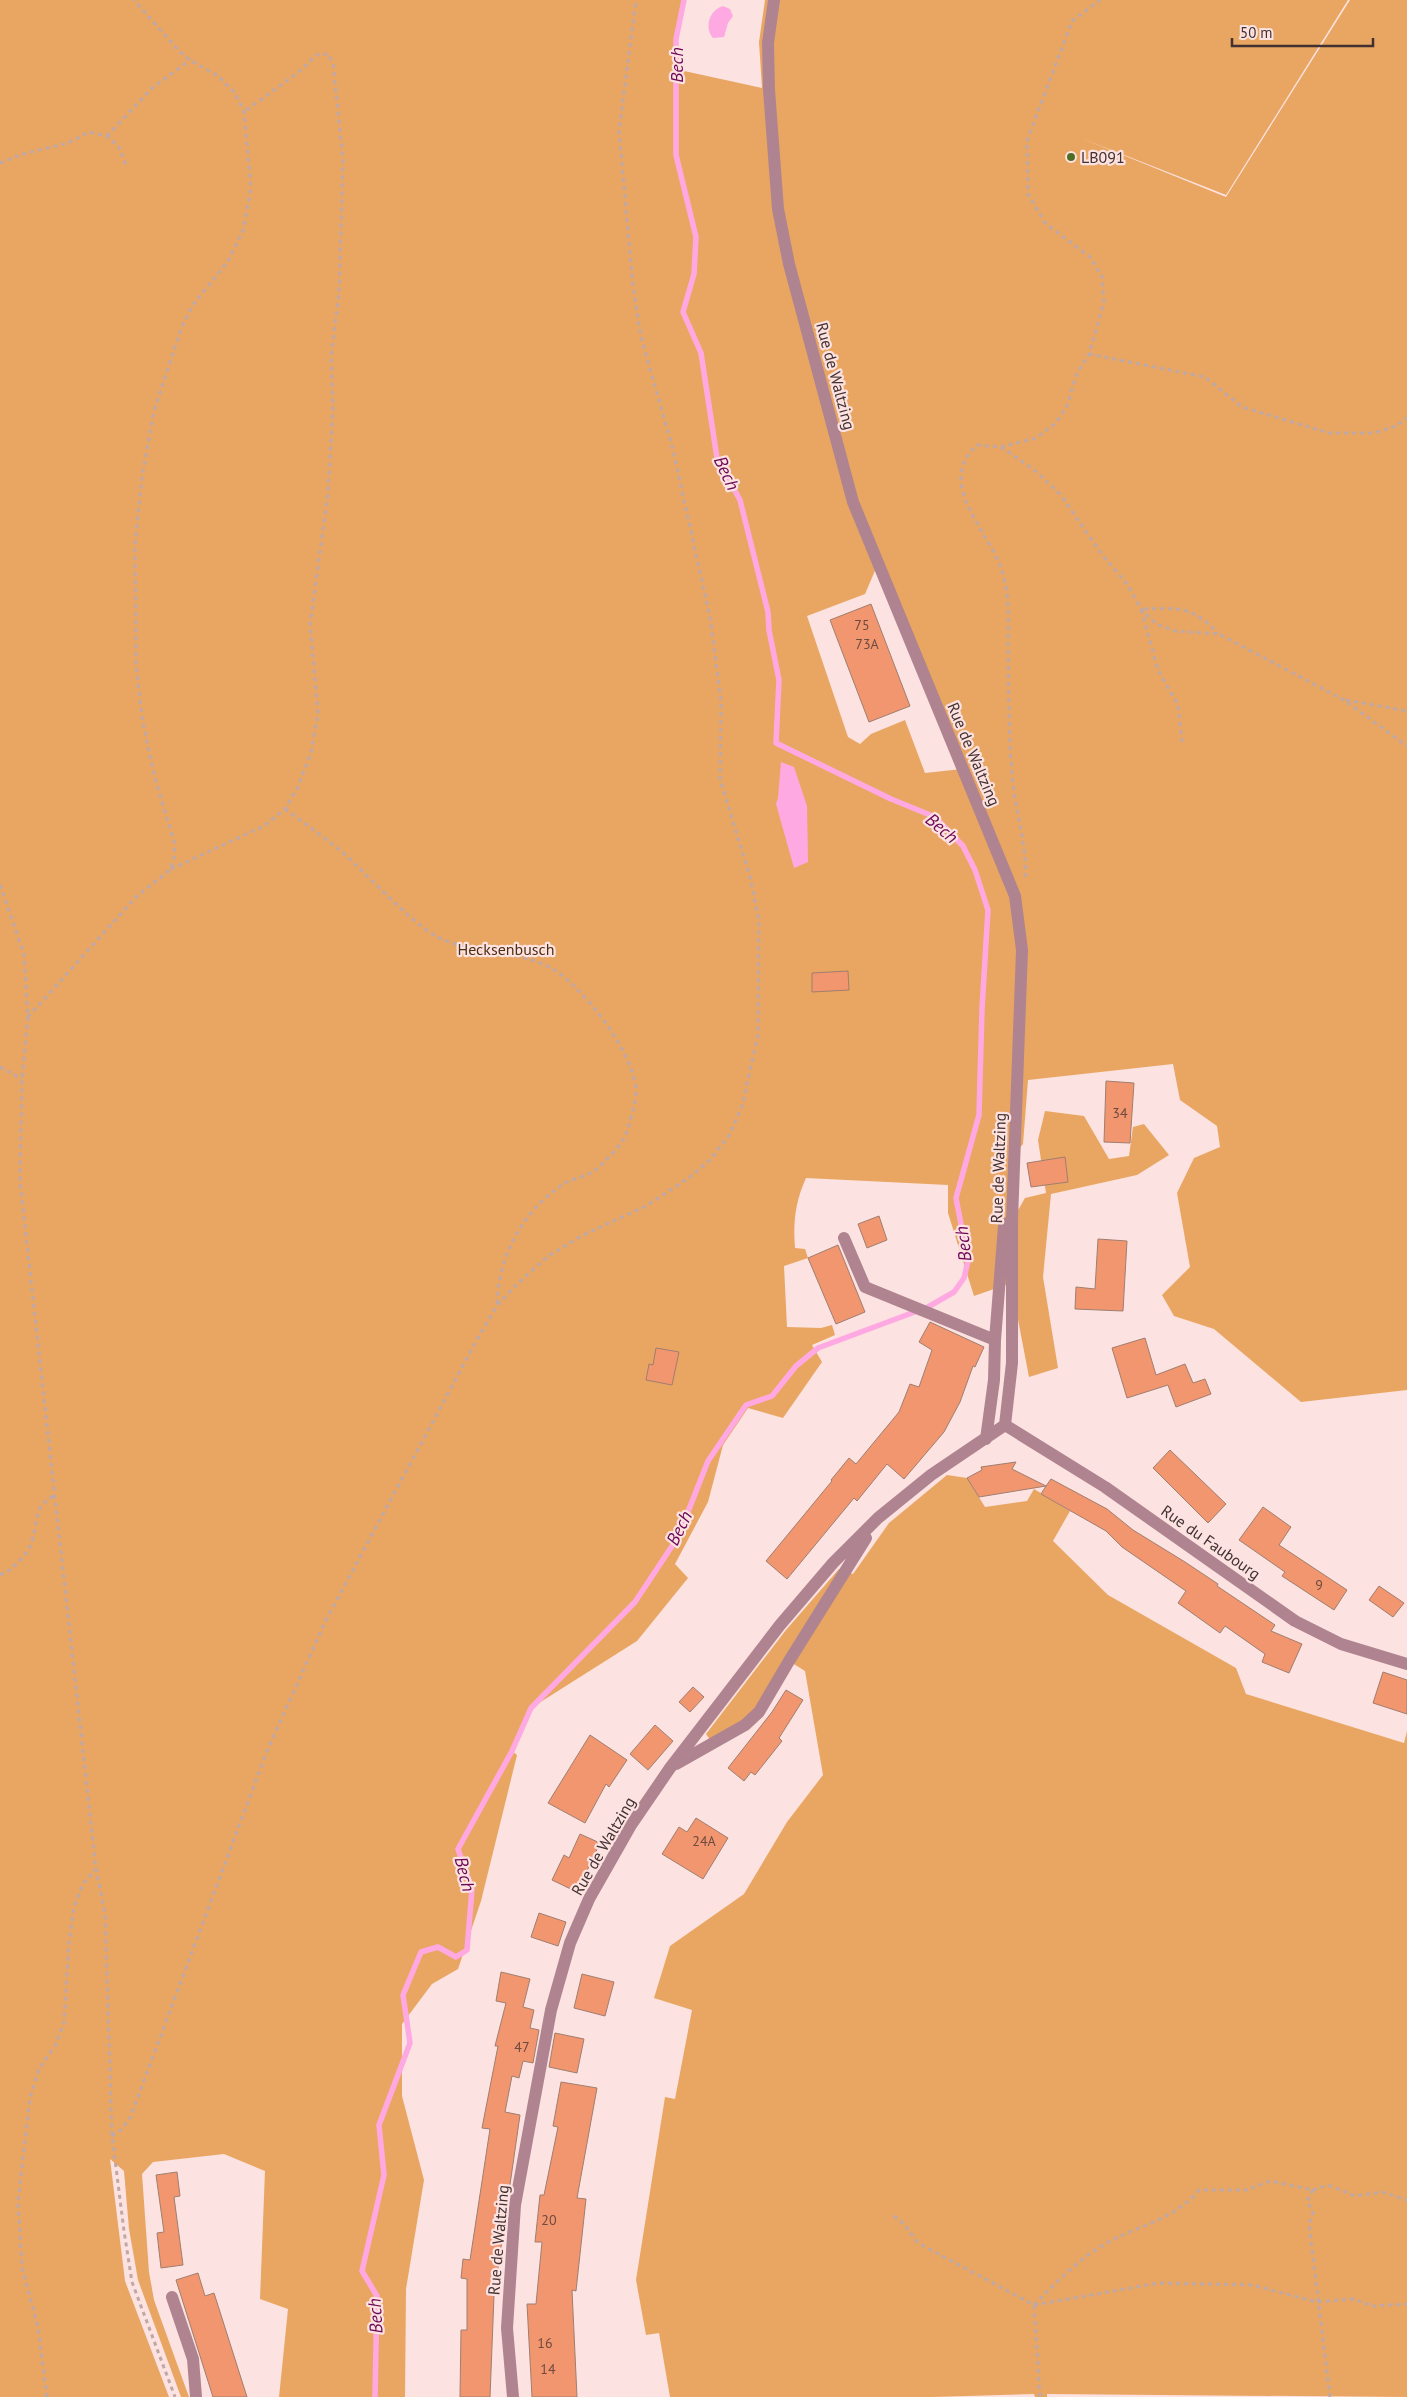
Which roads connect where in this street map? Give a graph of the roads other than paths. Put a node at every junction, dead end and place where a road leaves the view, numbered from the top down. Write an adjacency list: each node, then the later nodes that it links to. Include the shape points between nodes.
1 (774, 0): 2 (street, Rue de Waltzing, via 768,43 778,210 789,264 853,502 1015,896 1022,950)
2 (1012, 1220): 4 (street, via 1004,1226); 5 (street, Rue de Waltzing, via 1012,1363)
3 (844, 1238): 4 (street, via 865,1287)
4 (995, 1340): 6 (street, via 994,1380)
5 (1005, 1425): 6 (street, Rue de Waltzing); 8 (street, Rue du Faubourg, via 1105,1487 1295,1621 1341,1644)
6 (986, 1439): 7 (street, Rue de Waltzing, via 931,1474)
7 (878, 1518): 9 (street, Rue de Waltzing, via 833,1563 780,1625); 9 (street, via 759,1712 745,1725)
8 (1407, 1664)
9 (670, 1768): 12 (street, Rue de Waltzing, via 631,1825 589,1898 570,1943 551,2010 515,2205 507,2328)
10 (172, 2296): 11 (street, via 193,2359)
11 (196, 2397)
12 (513, 2397)

